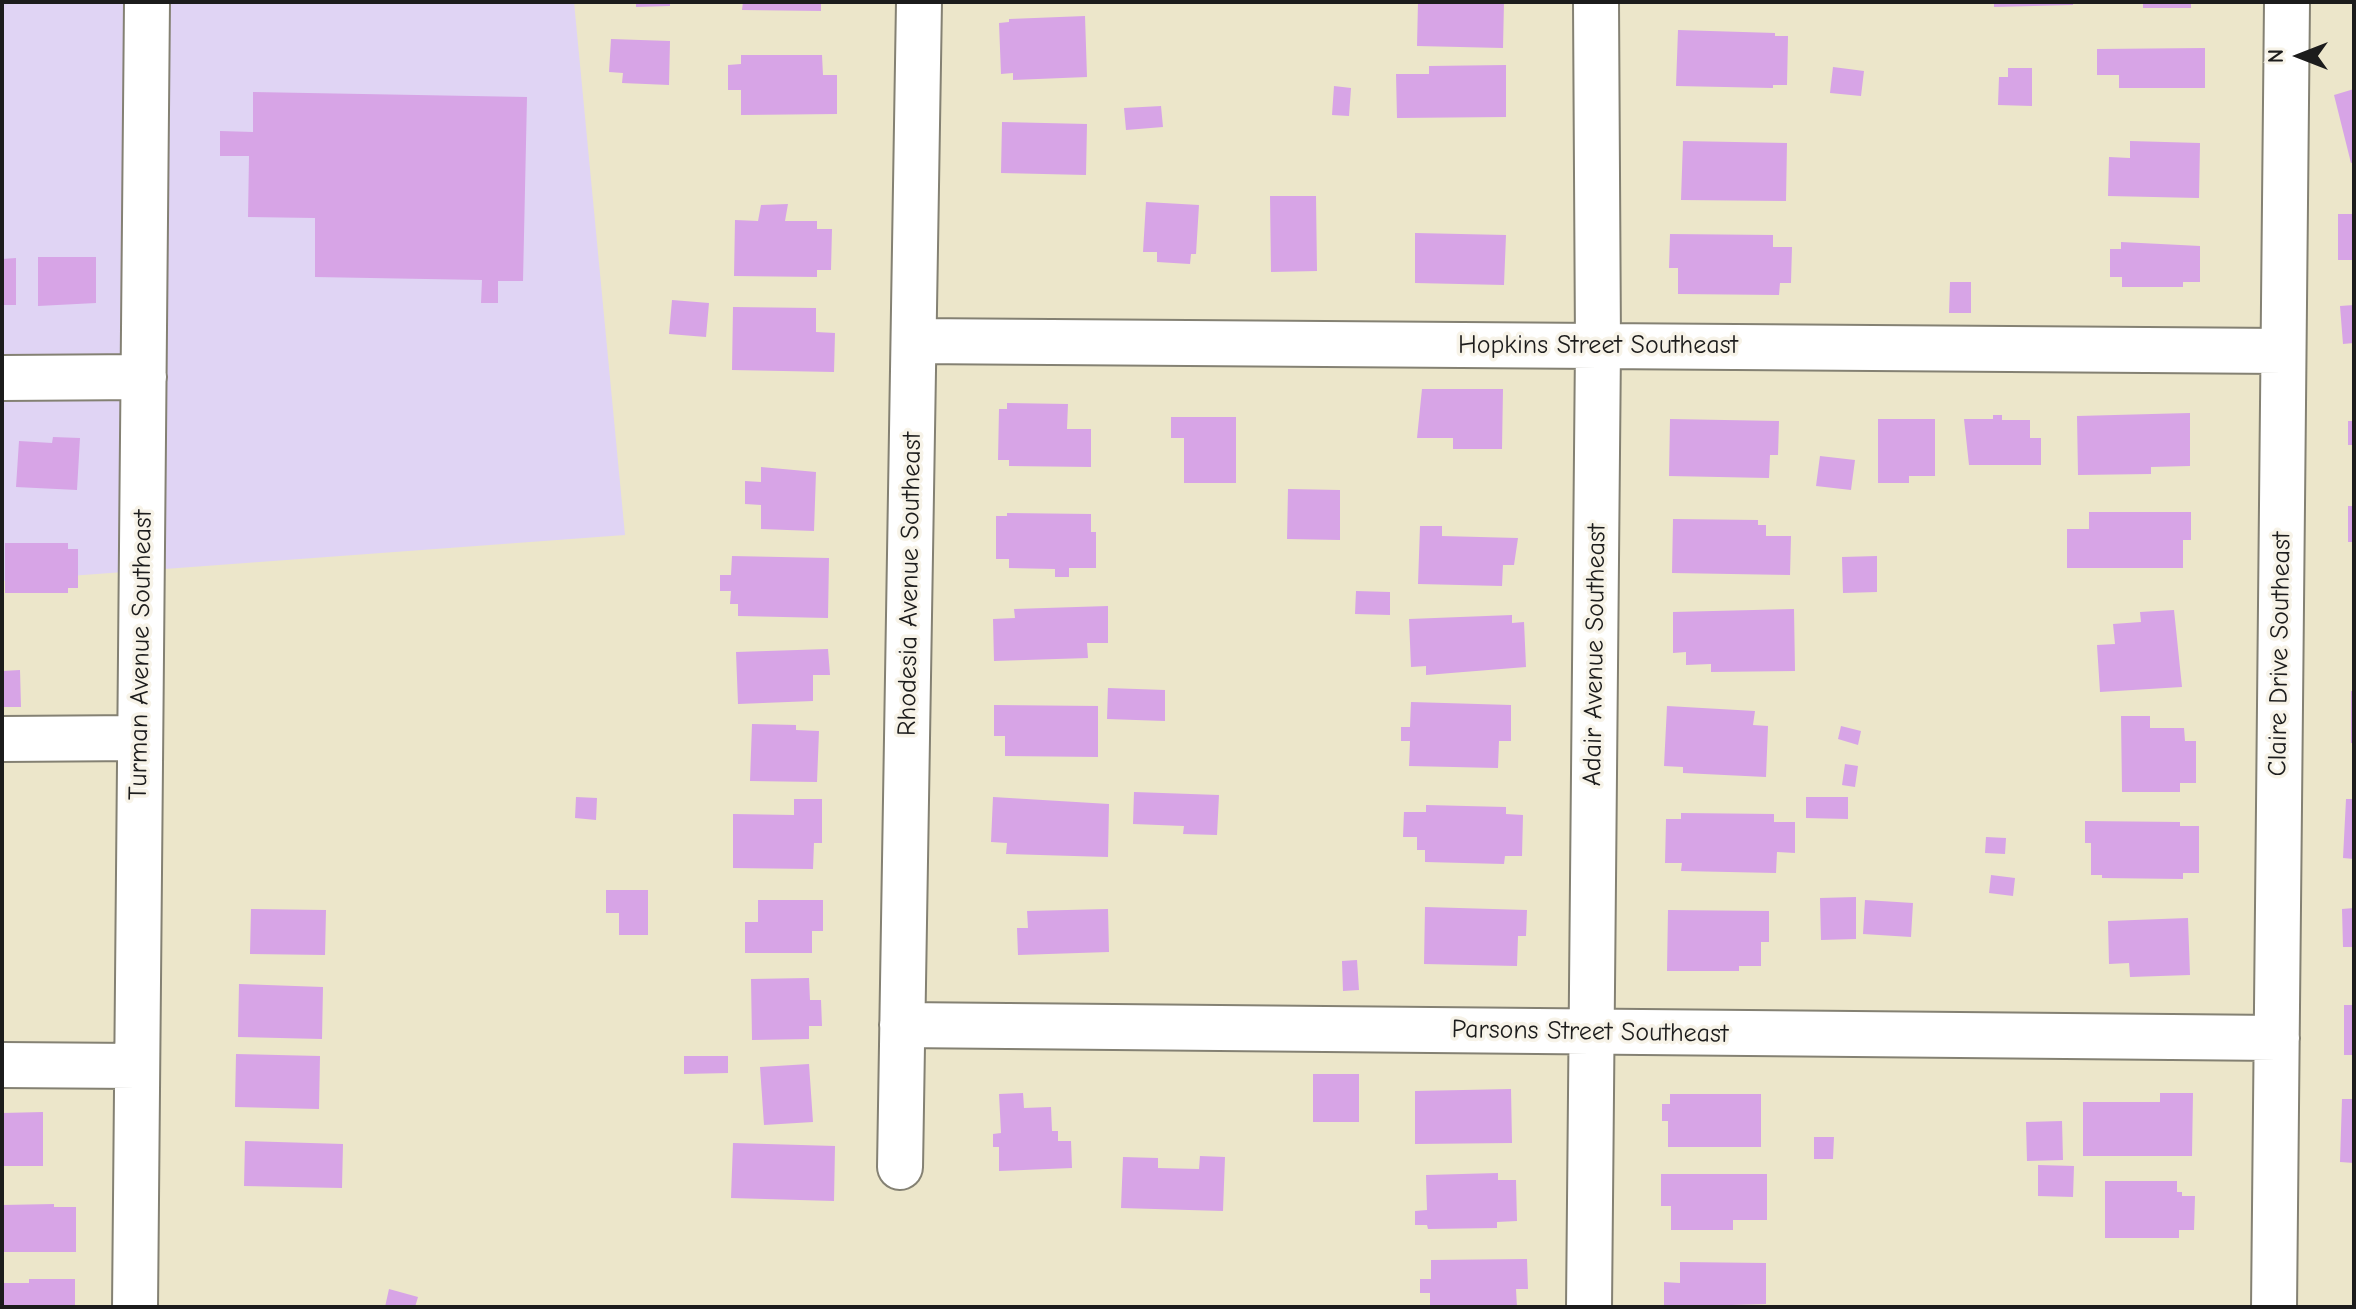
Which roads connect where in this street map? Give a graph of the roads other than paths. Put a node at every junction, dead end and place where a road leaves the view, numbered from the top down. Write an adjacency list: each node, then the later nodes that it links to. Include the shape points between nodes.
1 (147, 2): 8 (street, Turman Avenue Southeast)
2 (919, 2): 5 (street, Rhodesia Avenue Southeast)
3 (1596, 2): 6 (street, Adair Avenue Southeast)
4 (2287, 2): 7 (street, Claire Drive Southeast)
5 (914, 341): 6 (street, Hopkins Street Southeast); 12 (street, Rhodesia Avenue Southeast)
6 (1598, 346): 7 (street, Hopkins Street Southeast); 13 (street, Adair Avenue Southeast)
7 (2283, 351): 14 (street, Claire Drive Southeast)
8 (144, 377): 9 (street); 10 (street, Turman Avenue Southeast)
9 (2, 378)
10 (140, 738): 11 (street); 16 (street, Turman Avenue Southeast)
11 (2, 739)
12 (902, 1025): 13 (street, Parsons Street Southeast); 17 (street, Rhodesia Avenue Southeast)
13 (1592, 1032): 14 (street, Parsons Street Southeast); 19 (street, Adair Avenue Southeast)
14 (2277, 1038): 20 (street, Claire Drive Southeast)
15 (2, 1065): 16 (street)
16 (137, 1066): 18 (street, Turman Avenue Southeast)
17 (900, 1167)
18 (135, 1307)
19 (1589, 1307)
20 (2274, 1307)

